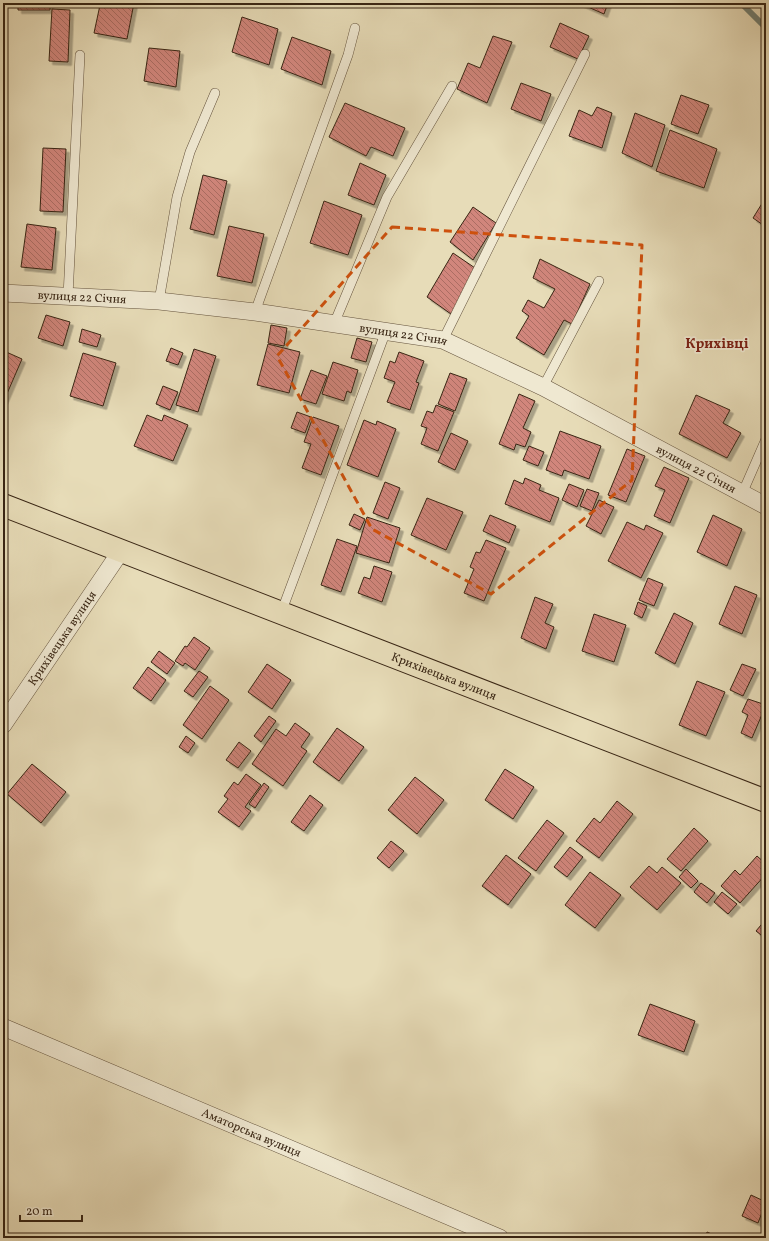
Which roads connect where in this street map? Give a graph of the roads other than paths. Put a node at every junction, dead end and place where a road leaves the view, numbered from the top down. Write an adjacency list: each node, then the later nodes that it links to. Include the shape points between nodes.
1 (355, 28): 10 (lane, via 348,55)
2 (585, 54): 13 (lane)
3 (80, 55): 8 (lane)
4 (452, 86): 11 (lane, via 387,197)
5 (215, 93): 9 (lane, via 190,152 178,197)
6 (599, 281): 14 (lane)
7 (3, 293): 8 (street, вулиця 22 Січня)
8 (68, 296): 9 (street, вулиця 22 Січня)
9 (159, 301): 10 (street, вулиця 22 Січня)
10 (255, 312): 11 (street, вулиця 22 Січня)
11 (334, 324): 12 (street, вулиця 22 Січня)
12 (386, 331): 13 (street, вулиця 22 Січня); 20 (lane)
13 (442, 340): 14 (street, вулиця 22 Січня)
14 (543, 387): 16 (street, вулиця 22 Січня)
15 (766, 439): 16 (lane)
16 (742, 494): 18 (street, вулиця 22 Січня)
17 (3, 505): 19 (main road, Крихівецька вулиця)
18 (766, 506)
19 (121, 551): 20 (main road, Крихівецька вулиця); 21 (street, Крихівецька вулиця)
20 (280, 613): 22 (main road, Крихівецька вулиця)
21 (3, 725)
22 (766, 801)
23 (3, 1027): 24 (street, Аматорська вулиця)
24 (500, 1238)

